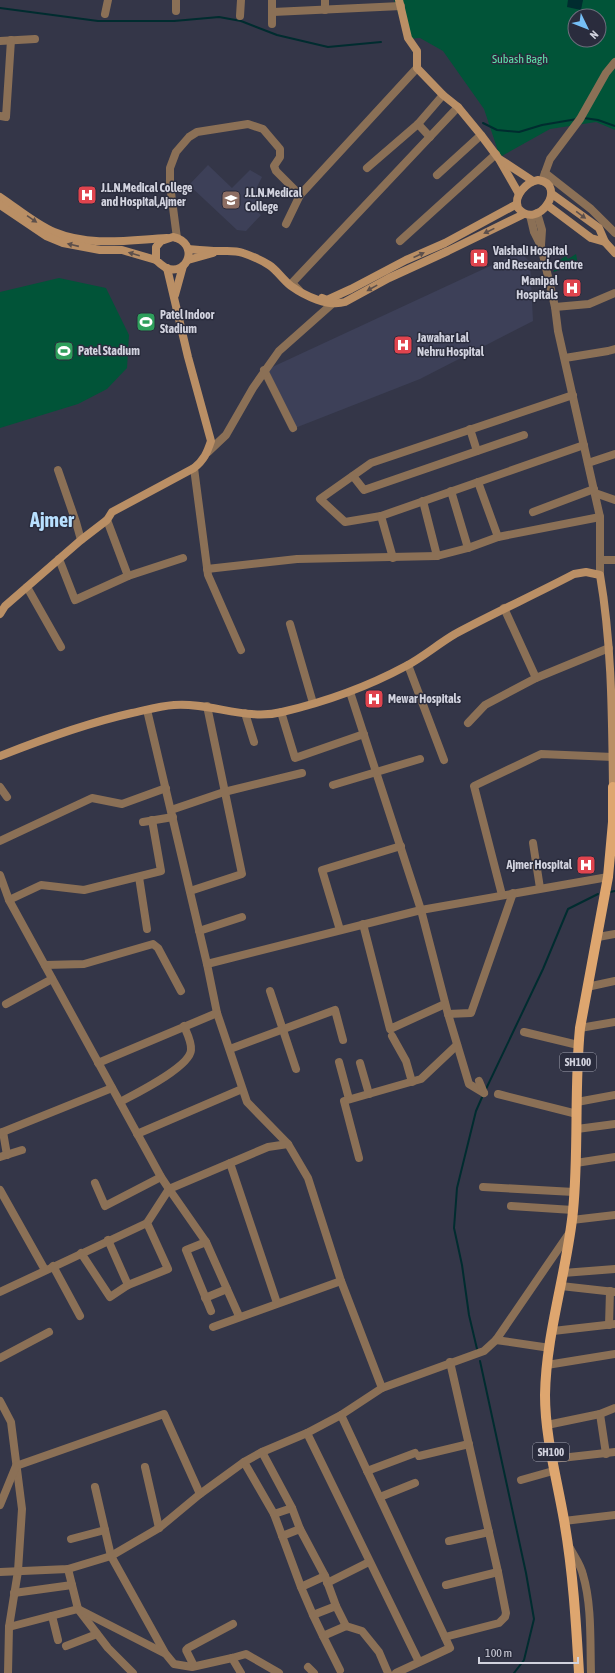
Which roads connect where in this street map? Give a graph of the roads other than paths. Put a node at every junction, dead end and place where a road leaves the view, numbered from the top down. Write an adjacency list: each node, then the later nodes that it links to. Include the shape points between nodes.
1 (108, 0): 10 (street)
2 (176, 0): 8 (street)
3 (241, 0): 11 (street)
4 (272, 0): 9 (street)
5 (325, 0): 7 (street)
6 (400, 3): 7 (street); 17 (street, via 408,38 417,51)
7 (325, 10): 9 (street)
8 (176, 11)
9 (273, 12): 12 (street)
10 (105, 14)
11 (240, 16)
12 (272, 24)
13 (35, 39): 14 (street)
14 (11, 40): 15 (street); 20 (street, via 6,117)
15 (0, 41)
16 (615, 62): 27 (street, via 580,118 550,159)
17 (417, 68): 18 (street); 31 (street)
18 (443, 95): 19 (street); 21 (street)
19 (458, 107): 22 (street); 23 (street)
20 (0, 116)
21 (418, 124): 23 (street); 25 (street)
22 (481, 135): 24 (street); 26 (street)
23 (430, 137): 53 (street)
24 (497, 156): 28 (street); 29 (street); 41 (street)
25 (367, 168)
26 (437, 175)
27 (544, 177): 28 (street); 30 (street); 38 (street, via 591,209)
28 (533, 181): 29 (street)
29 (519, 194): 33 (street)
30 (552, 194): 35 (street); 42 (street, one-way to 42, via 599,228)
31 (300, 195): 37 (street); 40 (street, via 276,171 274,166 280,157 280,149 262,129 248,124 197,132 176,152 170,168)
32 (0, 197): 39 (street, one-way to 39, via 36,222 64,236 118,242)
33 (517, 204): 36 (street, via 518,208); 43 (street)
34 (0, 205): 48 (street, one-way to 34, via 122,250 100,250 63,243 46,236)
35 (547, 205): 36 (street); 42 (street, via 590,238)
36 (530, 214): 46 (street, one-way to 46); 58 (street, via 542,230 541,246)
37 (286, 224)
38 (615, 233)
39 (167, 238): 40 (street); 48 (street, via 156,247)
40 (177, 238): 44 (street, via 182,240)
41 (400, 241)
42 (605, 242): 47 (street)
43 (445, 243): 46 (street); 51 (street, one-way to 43)
44 (188, 249): 45 (street); 49 (street)
45 (220, 251): 49 (street); 52 (street, via 235,250 257,258 270,265)
46 (448, 252): 51 (street)
47 (615, 253)
48 (156, 260): 50 (street)
49 (185, 263): 50 (street, via 177,268); 56 (street)
50 (167, 268): 56 (street)
51 (387, 275): 53 (street, via 327,300); 57 (street, one-way to 57, via 345,302)
52 (284, 278): 53 (street); 54 (street)
53 (292, 283): 54 (street)
54 (300, 291): 57 (street)
55 (615, 292): 58 (street, via 589,304)
56 (174, 296): 68 (street, via 211,441)
57 (332, 304): 61 (street, via 283,346)
58 (555, 307): 60 (street)
59 (615, 349): 60 (street)
60 (565, 358): 62 (street)
61 (264, 370): 63 (street); 68 (street, via 226,435)
62 (573, 395): 64 (street); 66 (street)
63 (293, 428)
64 (470, 429): 67 (street); 73 (street, via 371,463)
65 (524, 435): 67 (street)
66 (584, 445): 70 (street); 74 (street)
67 (477, 451): 73 (street, via 364,490)
68 (208, 452): 71 (street, via 204,460)
69 (615, 454): 70 (street)
70 (588, 463): 75 (street)
71 (194, 468): 82 (street, via 112,512); 92 (street)
72 (58, 470): 84 (street)
73 (353, 476): 80 (street, via 320,499 345,522)
74 (478, 482): 76 (street); 83 (street)
75 (594, 491): 77 (street); 79 (street); 81 (street)
76 (451, 492): 78 (street); 85 (street)
77 (615, 500)
78 (423, 501): 80 (street); 86 (street)
79 (533, 512)
80 (381, 516): 88 (street)
81 (600, 516): 83 (street); 90 (street)
82 (107, 520): 84 (street); 94 (street)
83 (498, 537): 85 (street)
84 (81, 540): 89 (street)
85 (468, 548): 86 (street)
86 (437, 556): 88 (street)
87 (183, 558): 94 (street)
88 (393, 558): 92 (street)
89 (59, 559): 94 (street, via 75,600); 95 (street)
90 (601, 560): 91 (street); 93 (street)
91 (615, 560)
92 (207, 562): 102 (street, via 208,575)
93 (600, 575): 97 (street, via 586,572 574,574); 101 (street)
94 (128, 576)
95 (27, 587): 96 (street); 100 (street)
96 (3, 608): 98 (street)
97 (504, 608): 103 (street, via 454,635); 104 (street)
98 (0, 614)
99 (290, 624): 106 (street)
100 (61, 647)
101 (609, 648): 104 (street); 111 (street)
102 (241, 650)
103 (408, 665): 105 (street); 118 (street)
104 (536, 678): 112 (street, via 485,705)
105 (350, 692): 106 (street); 113 (street)
106 (313, 703): 109 (street)
107 (206, 706): 108 (street, via 175,705); 110 (street); 125 (street)
108 (147, 710): 115 (street, via 76,728); 124 (street)
109 (281, 712): 110 (street); 113 (street, via 295,758)
110 (245, 713): 114 (street)
111 (614, 714): 116 (street)
112 (468, 723)
113 (364, 734): 119 (street)
114 (254, 742)
115 (0, 755)
116 (613, 757): 122 (street); 139 (street, via 541,754 474,786)
117 (420, 759): 119 (street)
118 (444, 760)
119 (376, 772): 121 (street); 132 (street)
120 (302, 773): 125 (street)
121 (333, 785)
122 (614, 787): 135 (main road, SH100)
123 (0, 788): 126 (street)
124 (166, 788): 127 (street); 130 (street, via 122,804 92,798)
125 (224, 792): 127 (street); 137 (street, via 242,874)
126 (7, 797)
127 (172, 814): 128 (street); 137 (street)
128 (152, 820): 129 (street); 134 (street, via 161,871)
129 (143, 822)
130 (0, 841)
131 (533, 843): 136 (street)
132 (401, 846): 141 (street); 145 (street, via 322,870)
133 (0, 875): 140 (street)
134 (139, 877): 140 (street, via 84,890 41,885); 144 (street)
135 (608, 879): 136 (street); 148 (main road, SH100)
136 (540, 888): 138 (street)
137 (190, 891): 146 (street)
138 (513, 893): 139 (street); 159 (street, via 472,1013)
139 (502, 895): 141 (street)
140 (9, 900): 150 (street)
141 (421, 910): 143 (street); 157 (street)
142 (242, 917): 146 (street)
143 (363, 924): 145 (street); 157 (street, via 390,1029)
144 (147, 929)
145 (340, 930): 149 (street)
146 (200, 931): 149 (street)
147 (615, 934): 148 (street)
148 (598, 937): 153 (main road, SH100)
149 (207, 964): 158 (street)
150 (45, 965): 151 (street); 154 (street, via 84,964 153,944 158,948)
151 (52, 979): 156 (street); 172 (street)
152 (615, 981): 153 (street)
153 (587, 987): 162 (main road, SH100)
154 (181, 991)
155 (270, 991): 163 (street)
156 (6, 1004)
157 (445, 1004): 159 (street)
158 (217, 1013): 161 (street); 169 (street)
159 (448, 1014): 167 (street)
160 (615, 1022): 162 (street)
161 (184, 1026): 172 (street); 182 (street, via 191,1047 187,1060 174,1071)
162 (580, 1028): 168 (main road, SH100)
163 (283, 1029): 166 (street, via 335,1010); 169 (street); 173 (street)
164 (524, 1032): 168 (street)
165 (392, 1036): 175 (street, via 406,1061)
166 (343, 1040)
167 (457, 1045): 174 (street, via 469,1084 484,1093); 175 (street, via 421,1079)
168 (578, 1045): 183 (main road, SH100)
169 (230, 1048): 177 (street)
170 (339, 1062): 181 (street)
171 (360, 1062): 178 (street)
172 (98, 1063): 176 (street)
173 (296, 1069)
174 (479, 1081)
175 (412, 1082): 178 (street)
176 (112, 1088): 182 (street); 187 (street)
177 (242, 1089): 188 (street); 189 (street, via 246,1102)
178 (369, 1094): 181 (street)
179 (498, 1094): 184 (street)
180 (615, 1094): 183 (street)
181 (349, 1099): 193 (street, via 344,1101)
182 (120, 1102): 188 (street)
183 (577, 1102): 184 (main road, SH100)
184 (577, 1114): 186 (main road, SH100)
185 (615, 1124): 186 (street)
186 (577, 1129): 195 (main road, SH100)
187 (2, 1133): 191 (street)
188 (137, 1134): 196 (street)
189 (288, 1144): 194 (street, via 268,1147); 214 (street, via 308,1178)
190 (22, 1150): 191 (street)
191 (3, 1156)
192 (615, 1157): 195 (street)
193 (359, 1158)
194 (230, 1163): 199 (street); 221 (street)
195 (576, 1163): 201 (main road, SH100)
196 (160, 1177): 197 (street, via 105,1206); 199 (street)
197 (95, 1183)
198 (483, 1187): 201 (street)
199 (170, 1189): 205 (street); 208 (street)
200 (0, 1190): 212 (street)
201 (574, 1192): 203 (main road, SH100)
202 (511, 1206): 203 (street)
203 (573, 1215): 204 (street); 206 (main road, SH100)
204 (615, 1215)
205 (147, 1223): 207 (street); 215 (street, via 168,1269)
206 (570, 1231): 213 (main road, SH100); 229 (street)
207 (108, 1240): 209 (street); 215 (street)
208 (206, 1242): 217 (street); 220 (street, via 186,1250)
209 (81, 1253): 210 (street); 215 (street, via 110,1297)
210 (53, 1266): 212 (street); 223 (street)
211 (615, 1269): 213 (street)
212 (45, 1270): 218 (street)
213 (563, 1273): 216 (main road, SH100)
214 (341, 1281): 221 (street); 235 (street)
215 (128, 1285)
216 (561, 1286): 219 (street); 227 (main road, SH100)
217 (227, 1289): 220 (street); 224 (street)
218 (0, 1292)
219 (613, 1292): 225 (street)
220 (205, 1298): 222 (street)
221 (277, 1303): 224 (street)
222 (211, 1312)
223 (80, 1316)
224 (239, 1316): 226 (street)
225 (612, 1325): 227 (street)
226 (213, 1327)
227 (553, 1331): 230 (main road, SH100)
228 (49, 1332): 232 (street)
229 (496, 1340): 230 (street); 233 (street, via 484,1351)
230 (550, 1348): 234 (main road, SH100)
231 (615, 1354): 234 (street)
232 (0, 1358)
233 (450, 1362): 235 (street); 242 (street)
234 (547, 1365): 240 (main road, SH100)
235 (382, 1388): 239 (street)
236 (0, 1401): 248 (street, via 11,1422)
237 (615, 1408): 238 (street)
238 (600, 1414): 240 (street); 245 (street)
239 (342, 1415): 241 (street); 250 (street)
240 (547, 1425): 246 (main road, SH100)
241 (307, 1433): 243 (street); 271 (street)
242 (469, 1444): 250 (street, via 417,1454); 265 (street)
243 (262, 1452): 247 (street); 258 (street)
244 (615, 1452): 245 (street)
245 (606, 1454): 246 (street)
246 (552, 1459): 251 (main road, SH100)
247 (244, 1462): 255 (street); 259 (street)
248 (16, 1466): 255 (street, via 164,1414); 257 (street); 273 (street, via 22,1509)
249 (145, 1467): 262 (street)
250 (367, 1471): 256 (street)
251 (553, 1471): 252 (street); 261 (main road, SH100)
252 (521, 1480)
253 (415, 1483): 256 (street)
254 (95, 1487): 264 (street)
255 (200, 1494): 262 (street)
256 (380, 1497): 291 (street)
257 (0, 1505)
258 (292, 1508): 259 (street); 263 (street)
259 (274, 1514): 266 (street)
260 (615, 1515): 261 (street)
261 (564, 1521): 269 (main road, SH100)
262 (159, 1528): 270 (street)
263 (300, 1529): 266 (street); 276 (street)
264 (105, 1530): 267 (street); 270 (street)
265 (489, 1532): 268 (street); 275 (street)
266 (282, 1536): 279 (street)
267 (71, 1539)
268 (449, 1541)
269 (567, 1544): 305 (main road, SH100, via 574,1596); 306 (street, via 580,1566 586,1586)
270 (111, 1556): 272 (street); 294 (street)
271 (369, 1562): 276 (street); 296 (street)
272 (68, 1569): 273 (street); 277 (street)
273 (18, 1571): 274 (street); 280 (street)
274 (0, 1572)
275 (498, 1572): 278 (street); 291 (street, via 506,1613 503,1621)
276 (326, 1580): 279 (street); 281 (street)
277 (72, 1585): 280 (street); 282 (street)
278 (446, 1585)
279 (301, 1587): 283 (street)
280 (14, 1594): 287 (street)
281 (336, 1606): 283 (street); 286 (street)
282 (78, 1609): 284 (street); 288 (street); 294 (street)
283 (313, 1615): 289 (street)
284 (52, 1616): 287 (street); 292 (street)
285 (232, 1624): 297 (street, via 186,1650)
286 (346, 1626): 289 (street); 303 (street, via 362,1632 379,1652)
287 (9, 1631): 290 (street); 299 (street)
288 (97, 1634): 293 (street); 300 (street)
289 (323, 1636): 298 (street)
290 (0, 1637)
291 (445, 1637): 296 (street, via 450,1648)
292 (58, 1640)
293 (66, 1646)
294 (164, 1653): 297 (street, via 174,1664)
295 (232, 1658): 297 (street); 301 (street); 302 (street, via 246,1654)
296 (419, 1662): 304 (street)
297 (194, 1669)
298 (340, 1670)
299 (8, 1673)
300 (134, 1673)
301 (241, 1673)
302 (279, 1673)
303 (388, 1673)
304 (396, 1673)
305 (579, 1673)
306 (592, 1673)

